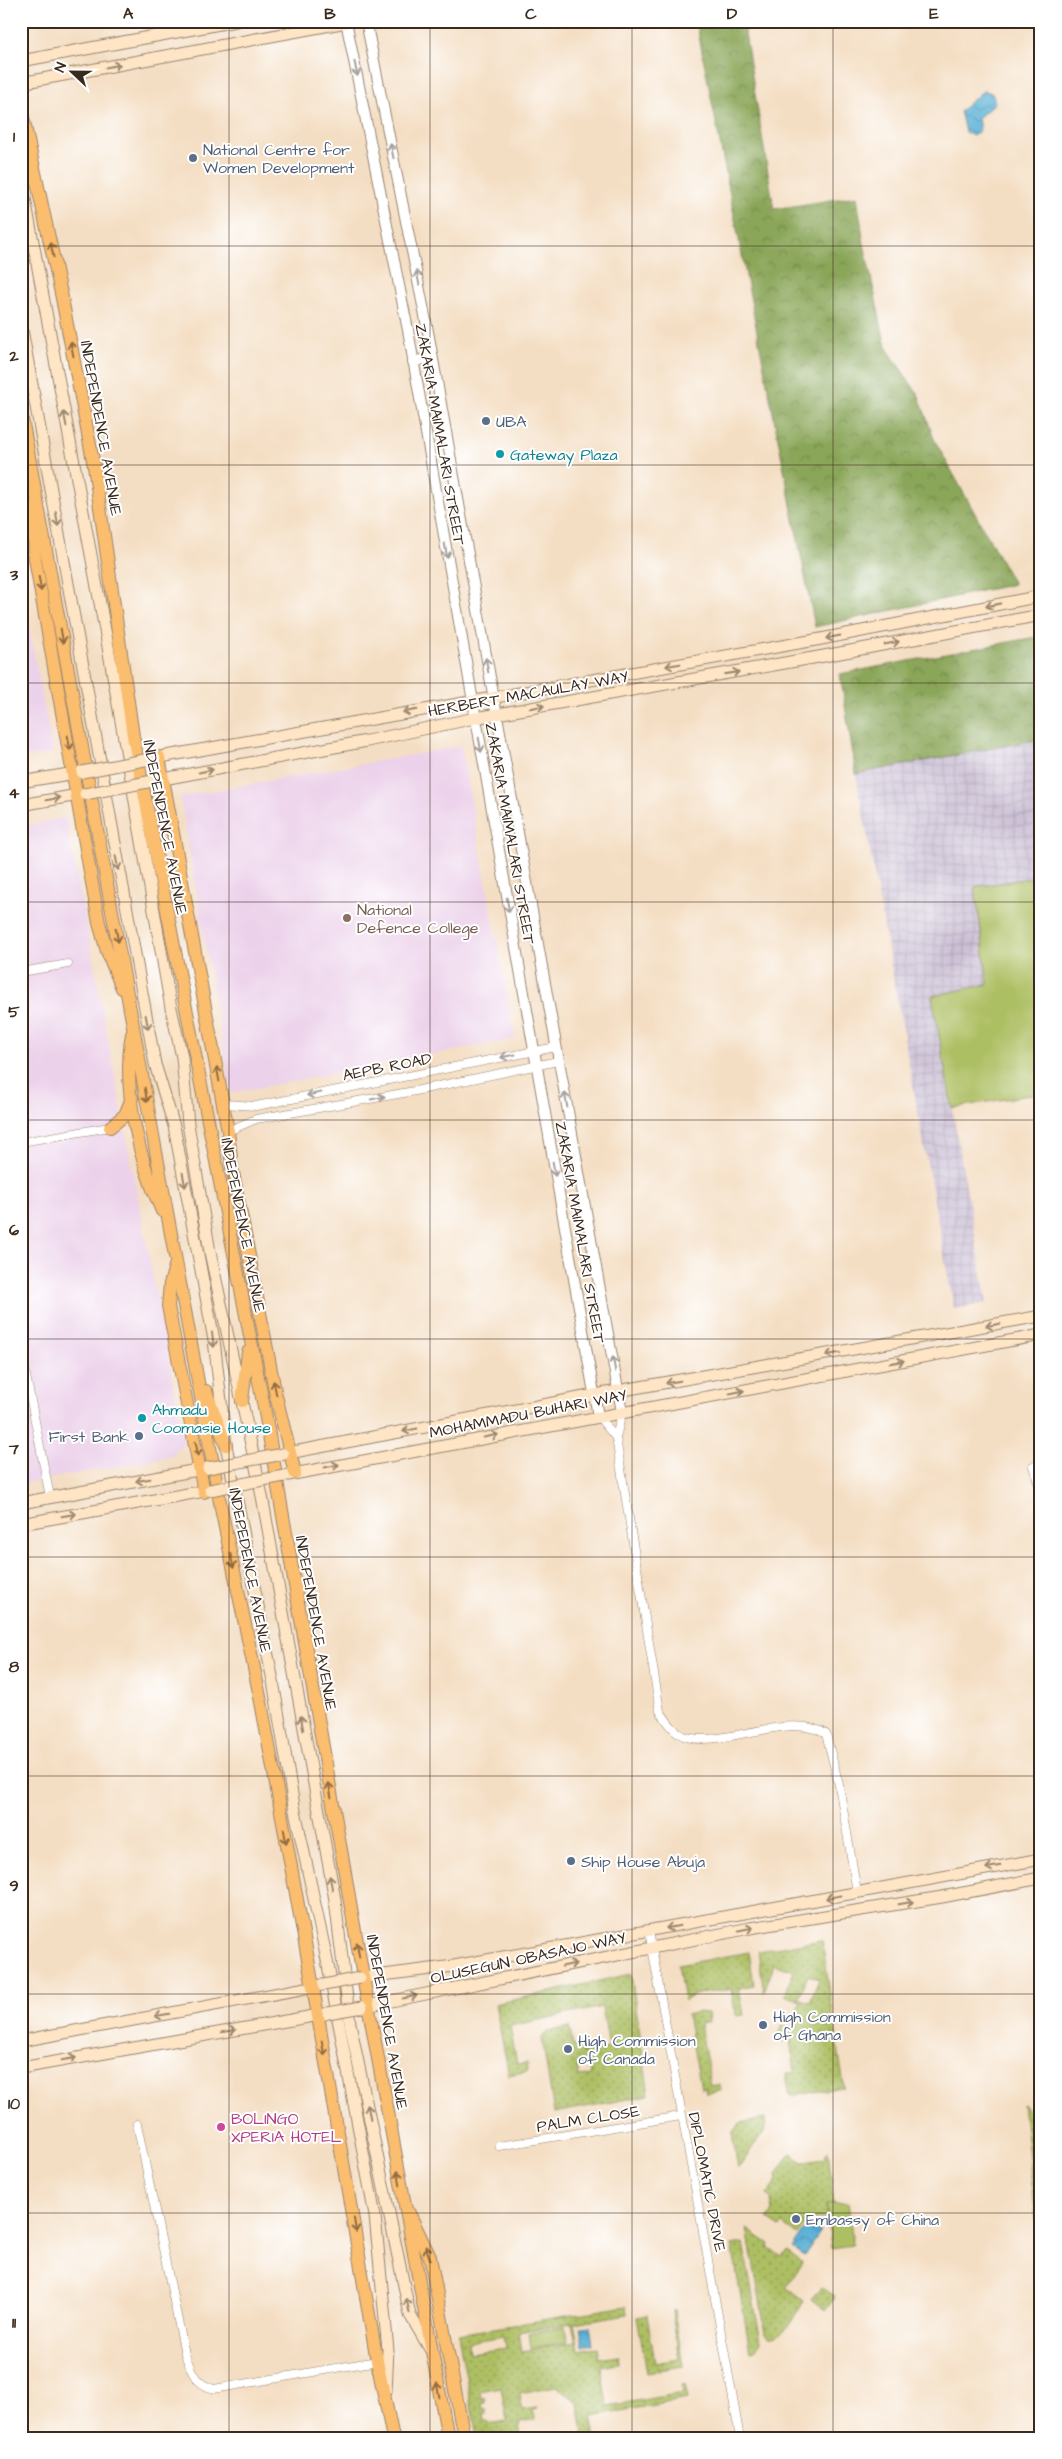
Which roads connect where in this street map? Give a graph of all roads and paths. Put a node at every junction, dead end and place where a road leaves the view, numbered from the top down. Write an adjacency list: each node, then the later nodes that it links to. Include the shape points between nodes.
1 (236, 21): 4 (main road)
2 (366, 21): 9 (street, ZAKARIA MAIMALARI STREET, one-way to 2)
3 (348, 22): 5 (main road, one-way to 3); 10 (street, ZAKARIA MAIMALARI STREET, one-way to 10)
4 (24, 61)
5 (26, 82)
6 (21, 108): 43 (main road, INDEPENDENCE AVENUE, one-way to 6, via 133,736 94,466)
7 (21, 177): 48 (main road, INDEPENDENCE AVENUE, one-way to 7, via 210,1252 188,1124 182,1057)
8 (21, 324): 52 (main road, one-way to 52, via 153,1054 174,1126 214,1340)
9 (432, 357): 10 (street); 15 (street, ZAKARIA MAIMALARI STREET, one-way to 9)
10 (413, 362): 16 (street, ZAKARIA MAIMALARI STREET, one-way to 16)
11 (21, 412): 12 (main road)
12 (35, 483): 20 (main road, one-way to 20, via 35,559); 27 (main road, one-way to 27)
13 (1041, 596): 15 (main road, HERBERT MACAULAY WAY, one-way to 15, via 821,639)
14 (1041, 615): 17 (main road, HERBERT MACAULAY WAY, one-way to 14)
15 (493, 696): 16 (main road, HERBERT MACAULAY WAY); 17 (street, ZAKARIA MAIMALARI STREET)
16 (472, 700): 18 (street, ZAKARIA MAIMALARI STREET); 19 (main road, HERBERT MACAULAY WAY, one-way to 19)
17 (496, 714): 18 (main road, HERBERT MACAULAY WAY); 29 (street, ZAKARIA MAIMALARI STREET)
18 (475, 718): 21 (main road, HERBERT MACAULAY WAY, one-way to 18); 30 (street, ZAKARIA MAIMALARI STREET, one-way to 30)
19 (157, 757): 20 (main road, HERBERT MACAULAY WAY, bridge); 21 (main road)
20 (78, 772): 22 (main road, HERBERT MACAULAY WAY); 23 (main road)
21 (161, 779): 23 (main road, HERBERT MACAULAY WAY, bridge); 34 (main road, one-way to 21)
22 (21, 782)
23 (82, 794): 24 (main road, HERBERT MACAULAY WAY, one-way to 23); 27 (main road, via 104,942)
24 (21, 805)
25 (68, 964): 26 (street)
26 (21, 972)
27 (130, 1004): 28 (main road)
28 (134, 1024): 33 (main road, via 128,1054); 39 (main road, one-way to 39)
29 (556, 1047): 30 (street, AEPB ROAD); 31 (street, ZAKARIA MAIMALARI STREET)
30 (533, 1052): 32 (street, ZAKARIA MAIMALARI STREET); 34 (street, AEPB ROAD, one-way to 34, via 256,1106)
31 (558, 1060): 32 (street, AEPB ROAD); 46 (street, ZAKARIA MAIMALARI STREET, one-way to 31)
32 (536, 1065): 36 (street, AEPB ROAD, one-way to 32, via 256,1120); 47 (street, ZAKARIA MAIMALARI STREET, one-way to 47)
33 (132, 1098): 35 (main road, via 125,1116); 38 (main road)
34 (224, 1104): 36 (main road)
35 (110, 1126): 37 (street); 38 (main road, via 129,1132)
36 (228, 1131): 53 (main road, one-way to 36, via 232,1167)
37 (21, 1142)
38 (140, 1144): 39 (main road, via 146,1172)
39 (170, 1228): 40 (main road)
40 (176, 1264): 45 (main road); 55 (main road, one-way to 55, via 168,1306)
41 (1041, 1316): 46 (main road, MOHAMMADU BUHARI WAY, one-way to 46)
42 (1041, 1335): 49 (main road, MOHAMMADU BUHARI WAY, one-way to 42)
43 (250, 1340): 48 (main road); 70 (main road, INDEPENDENCE AVENUE, one-way to 43)
44 (21, 1350): 59 (street)
45 (193, 1353): 52 (main road); 71 (main road, INDEPEDENCE AVENUE, one-way to 71)
46 (619, 1391): 47 (main road, MOHAMMADU BUHARI WAY); 49 (street, ZAKARIA MAIMALARI STREET)
47 (595, 1396): 50 (street, ZAKARIA MAIMALARI STREET); 53 (main road, MOHAMMADU BUHARI WAY, one-way to 53)
48 (242, 1401): 81 (main road, INDEPENDENCE AVENUE, one-way to 48, via 410,2315 352,2032 334,1900)
49 (622, 1412): 50 (main road, MOHAMMADU BUHARI WAY); 51 (street, ZAKARIA MAIMALARI STREET)
50 (598, 1416): 51 (street); 56 (main road, MOHAMMADU BUHARI WAY, one-way to 50)
51 (616, 1438): 64 (street, ZAKARIA MAIMALARI STREET, via 660,1711 676,1731 698,1739 785,1727 806,1727 826,1734 839,1785)
52 (226, 1446): 83 (main road, via 375,2216 388,2350)
53 (287, 1454): 55 (main road, MOHAMMADU BUHARI WAY, bridge); 56 (main road)
54 (1033, 1466): 58 (street)
55 (205, 1469): 57 (main road); 59 (main road, MOHAMMADU BUHARI WAY, one-way to 59)
56 (290, 1474): 57 (main road, MOHAMMADU BUHARI WAY, bridge)
57 (207, 1491): 61 (main road, MOHAMMADU BUHARI WAY, one-way to 57)
58 (1041, 1492)
59 (50, 1498): 60 (main road, MOHAMMADU BUHARI WAY)
60 (21, 1503)
61 (21, 1524)
62 (1041, 1859): 64 (main road, OLUSEGUN OBASAJO WAY, one-way to 64)
63 (1041, 1878): 66 (main road, OLUSEGUN OBASAJO WAY, one-way to 63)
64 (857, 1892): 65 (main road, OLUSEGUN OBASAJO WAY, one-way to 65)
65 (788, 1906): 66 (main road); 67 (main road, OLUSEGUN OBASAJO WAY, one-way to 67)
66 (789, 1922): 68 (main road, OLUSEGUN OBASAJO WAY, one-way to 66)
67 (648, 1931): 68 (street, DIPLOMATIC DRIVE); 69 (main road, OLUSEGUN OBASAJO WAY)
68 (651, 1948): 72 (main road, OLUSEGUN OBASAJO WAY, one-way to 68); 77 (street, DIPLOMATIC DRIVE)
69 (454, 1966): 70 (main road, OLUSEGUN OBASAJO WAY); 72 (main road)
70 (361, 1978): 71 (main road, OLUSEGUN OBASAJO WAY, bridge); 73 (main road, INDEPENDENCE AVENUE)
71 (319, 1986): 74 (main road); 75 (main road, OLUSEGUN OBASAJO WAY, one-way to 75)
72 (458, 1987): 73 (main road, OLUSEGUN OBASAJO WAY, one-way to 72)
73 (366, 2006): 74 (main road, OLUSEGUN OBASAJO WAY, bridge); 80 (main road, INDEPENDENCE AVENUE, one-way to 73)
74 (323, 2014): 76 (main road, OLUSEGUN OBASAJO WAY, one-way to 74); 82 (main road, one-way to 82)
75 (21, 2041)
76 (21, 2068)
77 (681, 2116): 79 (street, PALM CLOSE); 87 (street, DIPLOMATIC DRIVE)
78 (137, 2124): 82 (street, via 185,2354 197,2381 214,2389)
79 (499, 2146)
80 (404, 2205): 81 (main road, INDEPENDENCE AVENUE); 86 (main road, one-way to 80, via 430,2257 424,2239)
81 (430, 2349): 85 (main road, INDEPENDENCE AVENUE, one-way to 81)
82 (377, 2361): 83 (main road)
83 (386, 2398): 84 (main road)
84 (392, 2438)
85 (448, 2438)
86 (464, 2438)
87 (740, 2438)

